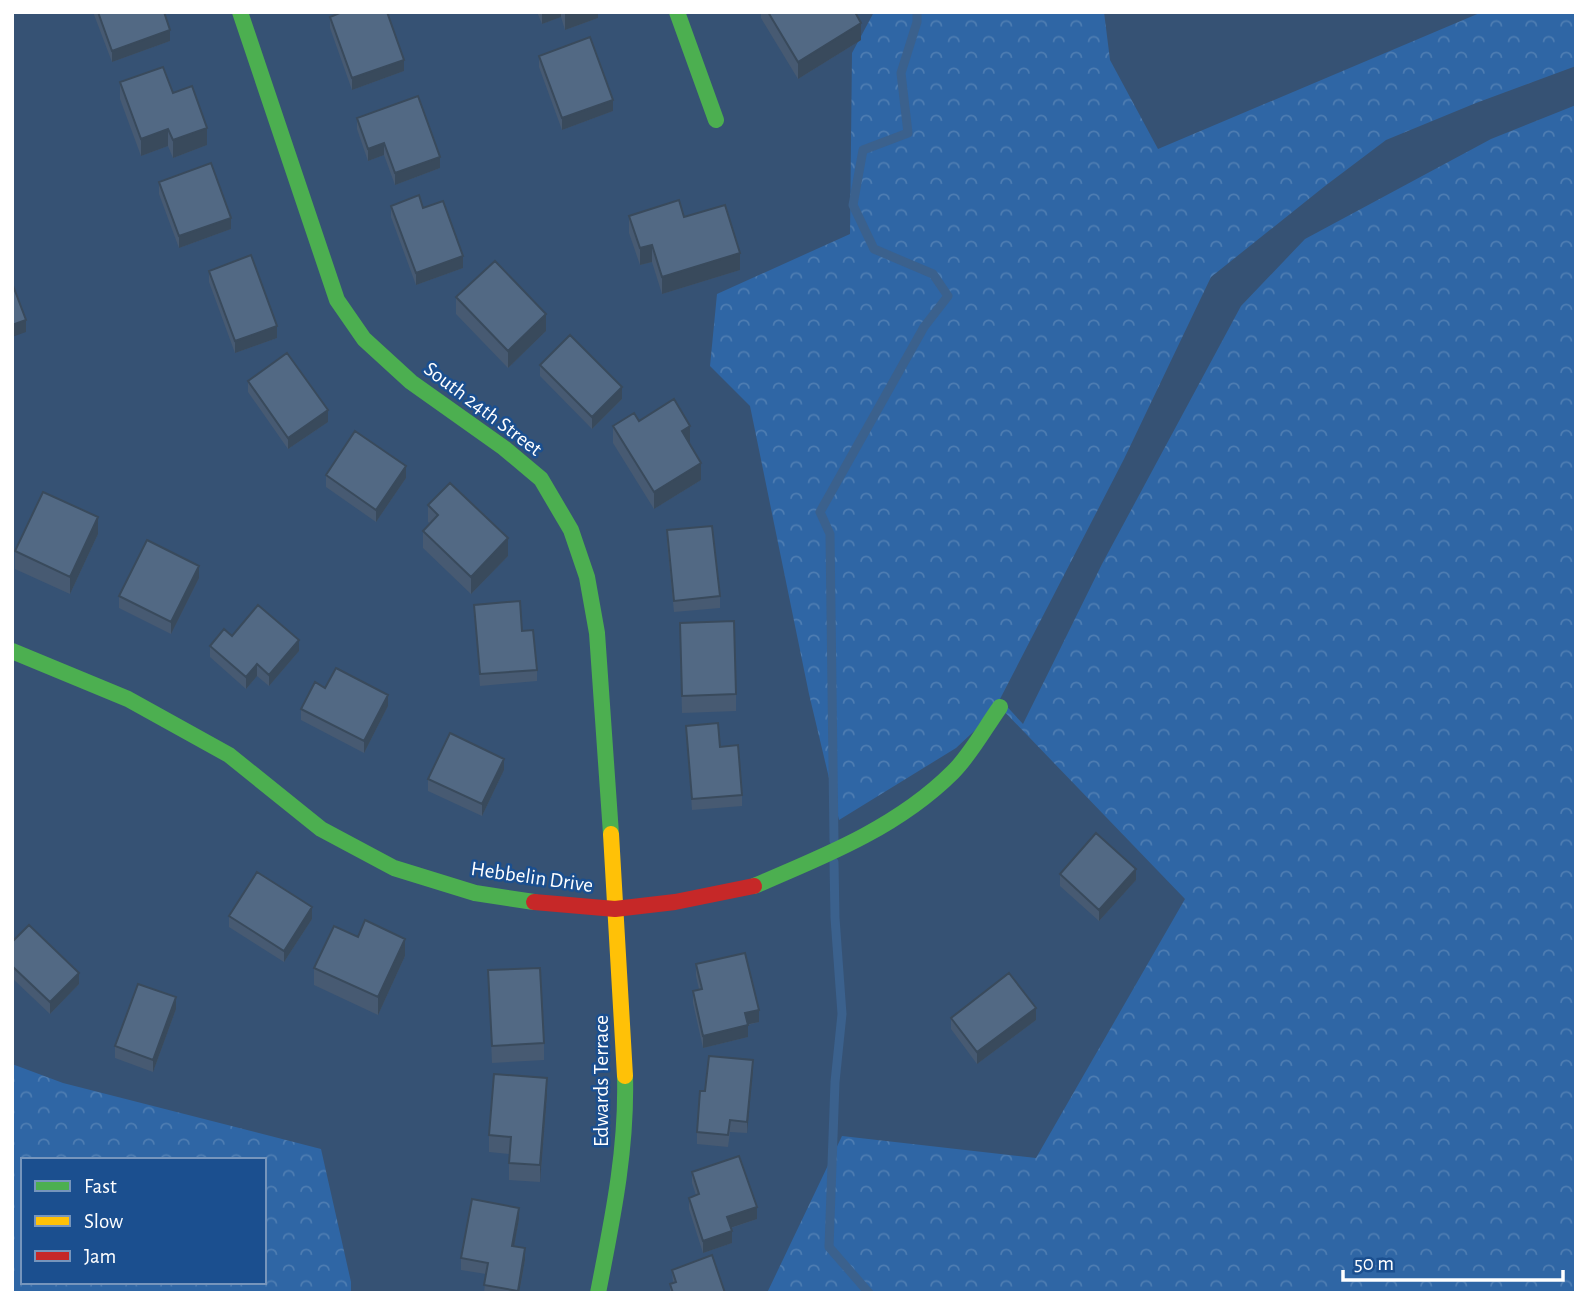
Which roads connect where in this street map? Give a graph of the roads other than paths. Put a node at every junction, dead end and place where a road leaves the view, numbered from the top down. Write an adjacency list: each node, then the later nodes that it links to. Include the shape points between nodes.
1 (240, 12): 6 (street, South 24th Street, via 337,300 364,339 411,382 541,480 571,530 587,577 597,633)
2 (677, 12): 3 (street)
3 (716, 120)
4 (12, 651): 6 (street, Hebbelin Drive, via 128,699 229,755 321,829 394,868 475,893)
5 (1000, 707): 6 (street, Hebbelin Drive, via 954,771 898,818 751,887)
6 (615, 909): 7 (street, Edwards Terrace, via 626,1113 621,1173)
7 (598, 1293)

